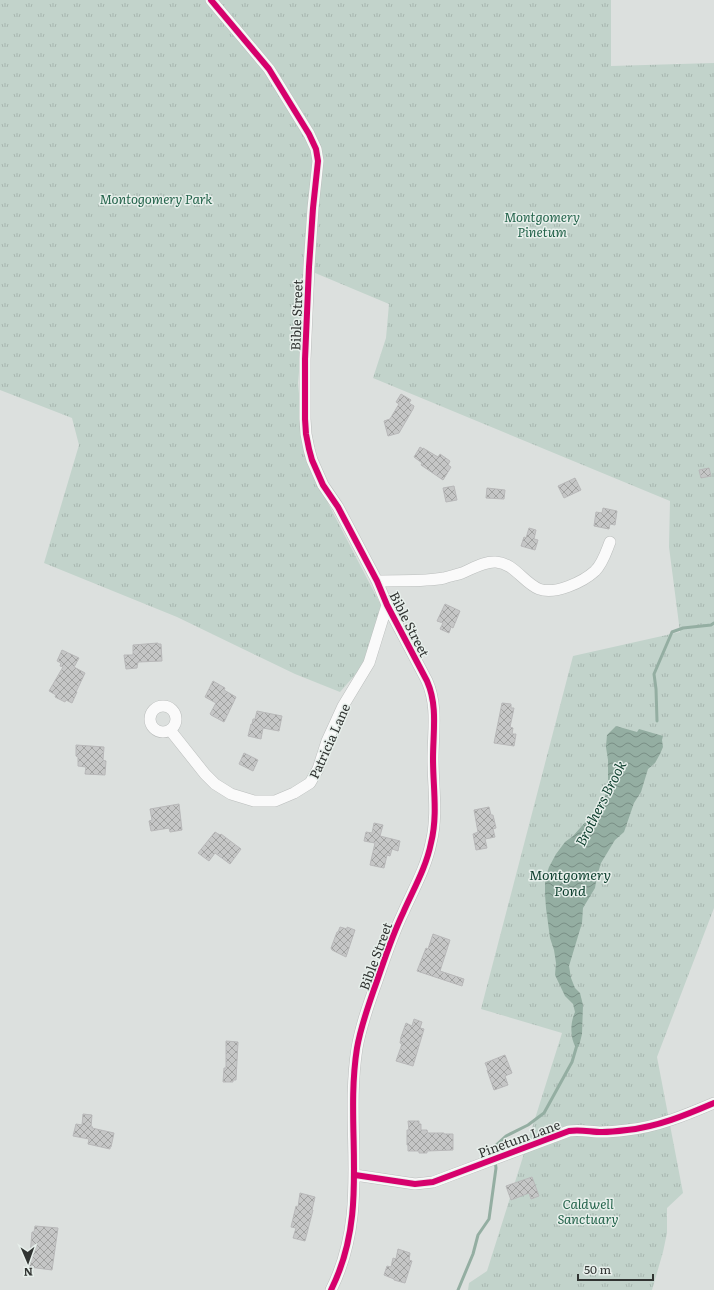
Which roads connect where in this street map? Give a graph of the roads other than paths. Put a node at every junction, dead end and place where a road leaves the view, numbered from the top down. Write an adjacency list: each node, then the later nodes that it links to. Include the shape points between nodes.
1 (211, 0): 3 (street, Bible Street, via 269,69 316,149 318,161 305,359 306,434 312,460 324,485)
2 (610, 542): 3 (street, via 604,558 595,571 562,589 552,591 539,589 508,565 496,562 442,578)
3 (377, 580): 4 (street, Bible Street)
4 (387, 605): 5 (street, Patricia Lane, via 369,663 343,706 318,769 310,783 294,793 275,801 254,801 231,794 215,784); 7 (street, Bible Street, via 431,692 434,716 435,817 427,860 389,944 360,1033 355,1061)
5 (170, 730)
6 (714, 1103): 7 (street, Pinetum Lane, via 687,1115 643,1127 627,1130 569,1131 433,1182 415,1184)
7 (355, 1174): 8 (street, Bible Street, via 354,1210 348,1244)
8 (331, 1290)

